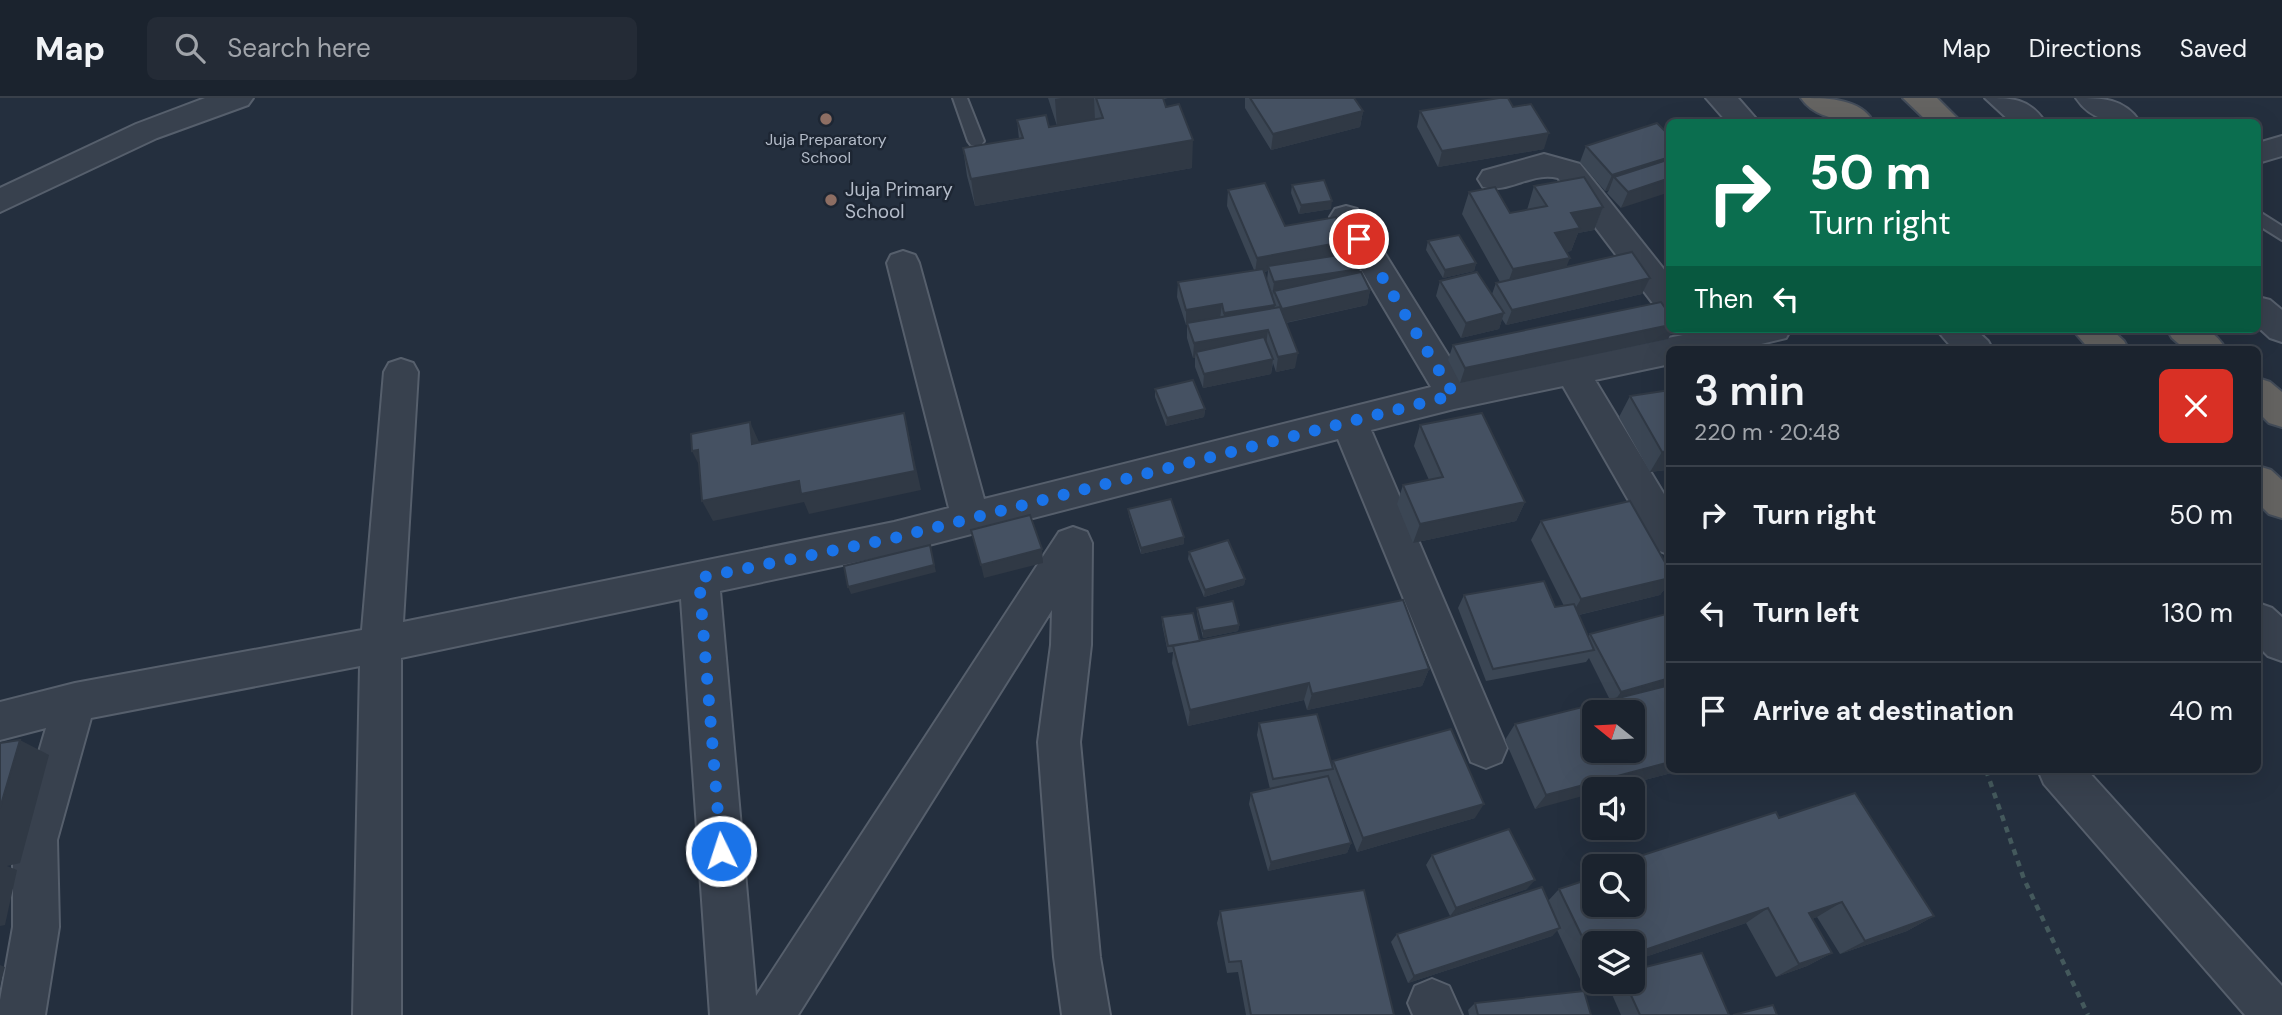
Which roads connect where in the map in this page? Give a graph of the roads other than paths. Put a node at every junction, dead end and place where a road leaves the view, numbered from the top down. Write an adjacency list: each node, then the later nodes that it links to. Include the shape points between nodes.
1 (238, 98): 17 (street, via 162,123)
2 (960, 98): 13 (lane)
3 (1721, 98): 9 (street)
4 (1816, 98): 8 (highway)
5 (1918, 98): 10 (highway)
6 (2000, 98): 11 (street)
7 (2091, 98): 12 (street)
8 (1849, 113)
9 (1741, 119)
10 (1942, 119)
11 (2026, 119)
12 (2121, 119)
13 (976, 141)
14 (2282, 146): 15 (street)
15 (2261, 152)
16 (1494, 178): 22 (street, via 1544,164 1569,171)
17 (0, 201)
18 (1346, 217): 36 (street)
19 (2261, 219): 20 (lane)
20 (2282, 234)
21 (903, 263): 43 (street)
22 (1666, 296)
23 (2261, 312): 24 (street)
24 (2282, 329)
25 (1753, 333): 29 (street)
26 (1957, 333): 30 (street)
27 (2093, 333): 31 (highway)
28 (2189, 333): 32 (highway)
29 (1697, 344)
30 (1972, 346)
31 (2108, 346)
32 (2204, 346)
33 (1666, 351): 35 (street)
34 (401, 372): 49 (street)
35 (1573, 372): 36 (street); 44 (street)
36 (1454, 395): 39 (street)
37 (2261, 395): 38 (highway)
38 (2282, 413)
39 (1349, 421): 41 (street); 52 (street)
40 (2261, 484): 42 (highway)
41 (1080, 490): 43 (street); 45 (street)
42 (2282, 503)
43 (970, 517): 46 (street, via 894,538)
44 (1666, 532)
45 (1073, 543): 57 (street); 58 (street, via 1071,645 1059,742)
46 (699, 578): 49 (street); 56 (street)
47 (2261, 623): 48 (street)
48 (2282, 643)
49 (381, 645): 50 (street); 55 (street)
50 (75, 702): 51 (street); 54 (street, via 36,841 36,927)
51 (0, 721)
52 (1486, 748)
53 (2062, 773): 59 (street)
54 (21, 1015)
55 (377, 1015)
56 (734, 1015)
57 (771, 1015)
58 (1086, 1015)
59 (2276, 1015)

